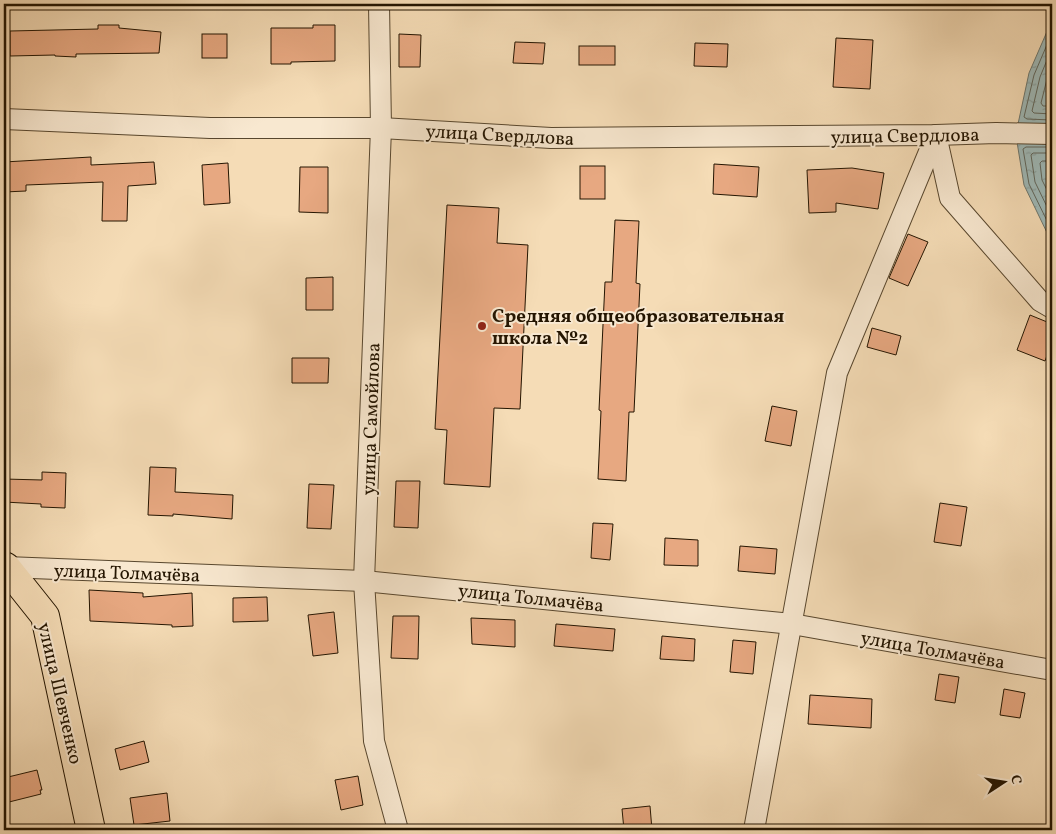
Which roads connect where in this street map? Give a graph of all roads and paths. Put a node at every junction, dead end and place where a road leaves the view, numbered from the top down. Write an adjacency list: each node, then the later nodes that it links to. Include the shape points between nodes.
1 (379, 4): 3 (street, улица Самойлова)
2 (4, 119): 3 (street, улица Свердлова, via 210,128)
3 (380, 128): 5 (street, улица Свердлова, via 551,138); 8 (street, улица Самойлова)
4 (1052, 134): 5 (street, улица Свердлова)
5 (936, 135): 6 (street, via 950,198 1040,301); 9 (street, via 837,373)
6 (1052, 308)
7 (5, 567): 8 (street, улица Толмачёва); 11 (main road, улица Шевченко, via 45,616)
8 (364, 581): 9 (street, улица Толмачёва); 12 (street, улица Самойлова, via 374,741)
9 (792, 624): 10 (street, улица Толмачёва); 13 (street)
10 (1052, 670)
11 (91, 830)
12 (398, 830)
13 (754, 830)

